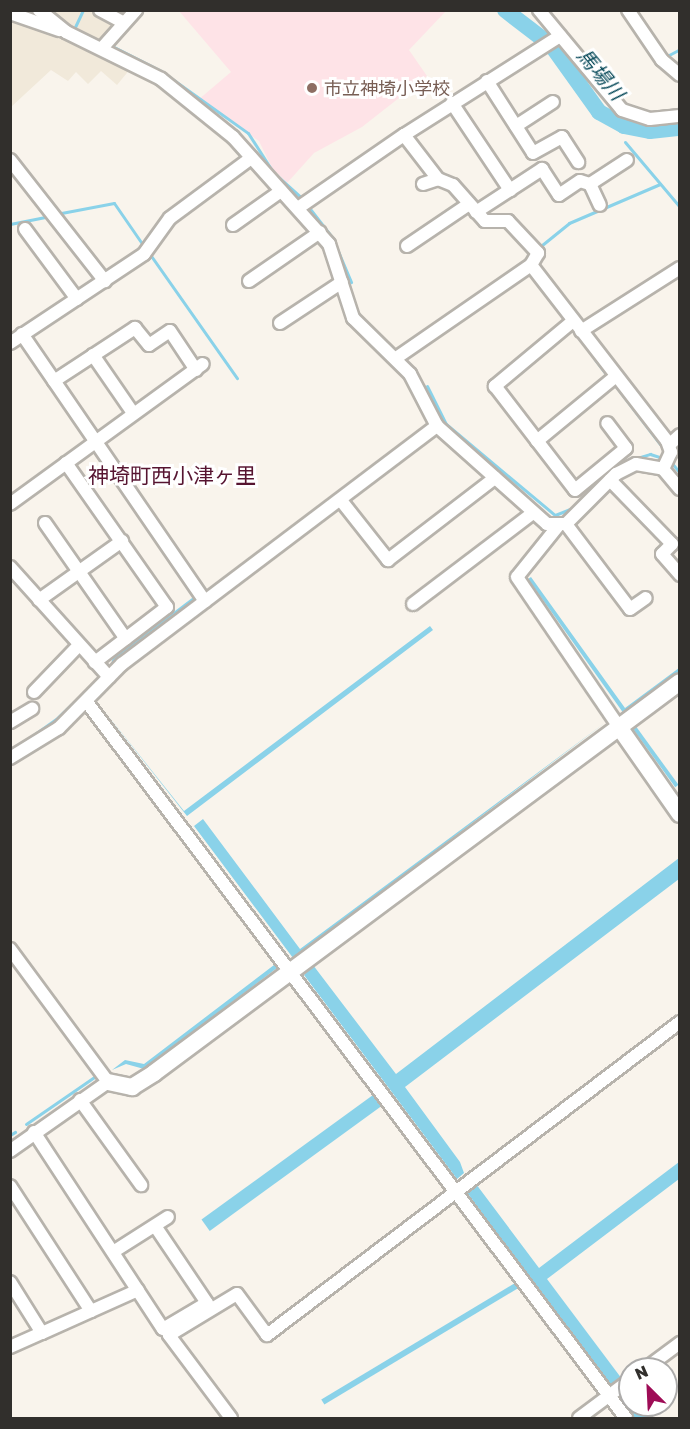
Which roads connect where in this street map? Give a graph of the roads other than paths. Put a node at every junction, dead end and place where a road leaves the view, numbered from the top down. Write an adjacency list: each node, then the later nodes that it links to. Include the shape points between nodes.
1 (39, 10): 8 (street)
2 (100, 10): 7 (street)
3 (136, 10): 7 (street)
4 (539, 10): 9 (street)
5 (628, 10): 11 (street, via 662,60)
6 (14, 14): 8 (street)
7 (123, 22): 10 (street)
8 (66, 32): 10 (street)
9 (560, 36): 12 (street); 15 (street, via 622,110 650,119)
10 (103, 46): 18 (street, via 160,79 221,124)
11 (680, 75)
12 (487, 81): 14 (street); 16 (street)
13 (553, 102): 16 (street)
14 (452, 103): 17 (street); 25 (street)
15 (680, 116)
16 (516, 126): 21 (street, via 533,153 562,137)
17 (404, 135): 22 (street); 28 (street)
18 (250, 158): 26 (street); 36 (street, via 170,218 146,251)
19 (10, 160): 36 (street, via 58,213)
20 (627, 160): 24 (street)
21 (579, 162)
22 (438, 179): 23 (street); 29 (street)
23 (423, 184)
24 (590, 184): 25 (street, via 580,182 559,195 542,169); 27 (street)
25 (510, 190): 29 (street)
26 (281, 191): 28 (street); 30 (street)
27 (600, 205)
28 (298, 208): 32 (street)
29 (473, 208): 33 (street); 34 (street, via 485,221 508,221 538,253)
30 (233, 225)
31 (25, 229): 39 (street)
32 (320, 232): 37 (street); 38 (street)
33 (407, 246)
34 (531, 265): 41 (street); 45 (street)
35 (680, 268): 41 (street)
36 (105, 281): 39 (street)
37 (249, 281)
38 (342, 282): 40 (street); 45 (street, via 360,329)
39 (77, 299): 42 (street)
40 (280, 323)
41 (577, 326): 46 (street); 53 (street, via 495,386)
42 (22, 334): 43 (street); 47 (street)
43 (10, 343)
44 (93, 355): 47 (street); 48 (street); 48 (street, via 135,328 149,345 170,332 200,367)
45 (396, 358): 50 (street)
46 (615, 377): 53 (street); 54 (street)
47 (54, 381): 52 (street)
48 (133, 413): 52 (street)
49 (607, 423): 56 (street, via 626,448)
50 (437, 426): 57 (street); 70 (street)
51 (680, 435): 54 (street)
52 (95, 441): 55 (street); 70 (street)
53 (537, 441): 56 (street, via 575,490)
54 (670, 458): 56 (street); 58 (street)
55 (66, 463): 60 (street); 64 (street)
56 (611, 471): 63 (street); 67 (street, via 672,544 662,554)
57 (495, 478): 59 (street, via 388,560); 61 (street)
58 (680, 489)
59 (343, 503)
60 (10, 504)
61 (533, 513): 63 (street); 71 (street)
62 (45, 523): 66 (street)
63 (562, 525): 68 (street, via 630,609); 81 (street, via 517,577)
64 (122, 541): 66 (street); 72 (street, via 167,607)
65 (10, 567): 69 (street)
66 (78, 572): 69 (street); 72 (street)
67 (680, 575)
68 (646, 598)
69 (39, 600): 73 (street)
70 (205, 601): 75 (street)
71 (413, 604)
72 (126, 639): 74 (street)
73 (79, 645): 74 (street); 77 (street)
74 (95, 663): 75 (street)
75 (109, 677): 78 (street)
76 (680, 682): 81 (street)
77 (34, 692)
78 (86, 701): 82 (street, via 59,728); 85 (street)
79 (32, 709): 80 (street)
80 (10, 722)
81 (619, 727): 83 (street); 85 (street)
82 (10, 758)
83 (680, 814)
84 (10, 950): 87 (street)
85 (290, 972): 87 (street, via 132,1086); 93 (street)
86 (680, 1022): 93 (street)
87 (108, 1082): 88 (street)
88 (80, 1100): 89 (street); 91 (street)
89 (34, 1132): 90 (street); 96 (street)
90 (10, 1151)
91 (141, 1185)
92 (10, 1186): 99 (street)
93 (453, 1191): 105 (street); 106 (street, via 267,1335 237,1294 169,1335)
94 (168, 1217): 95 (street)
95 (155, 1226): 96 (street); 98 (street, via 207,1303 164,1329)
96 (113, 1252): 98 (street)
97 (10, 1282): 100 (street)
98 (138, 1290): 99 (street)
99 (91, 1311): 100 (street)
100 (42, 1333): 102 (street)
101 (680, 1343): 103 (street)
102 (10, 1347)
103 (661, 1357)
104 (618, 1389): 105 (street)
105 (609, 1396): 107 (street); 108 (street)
106 (231, 1419)
107 (579, 1419)
108 (626, 1419)

